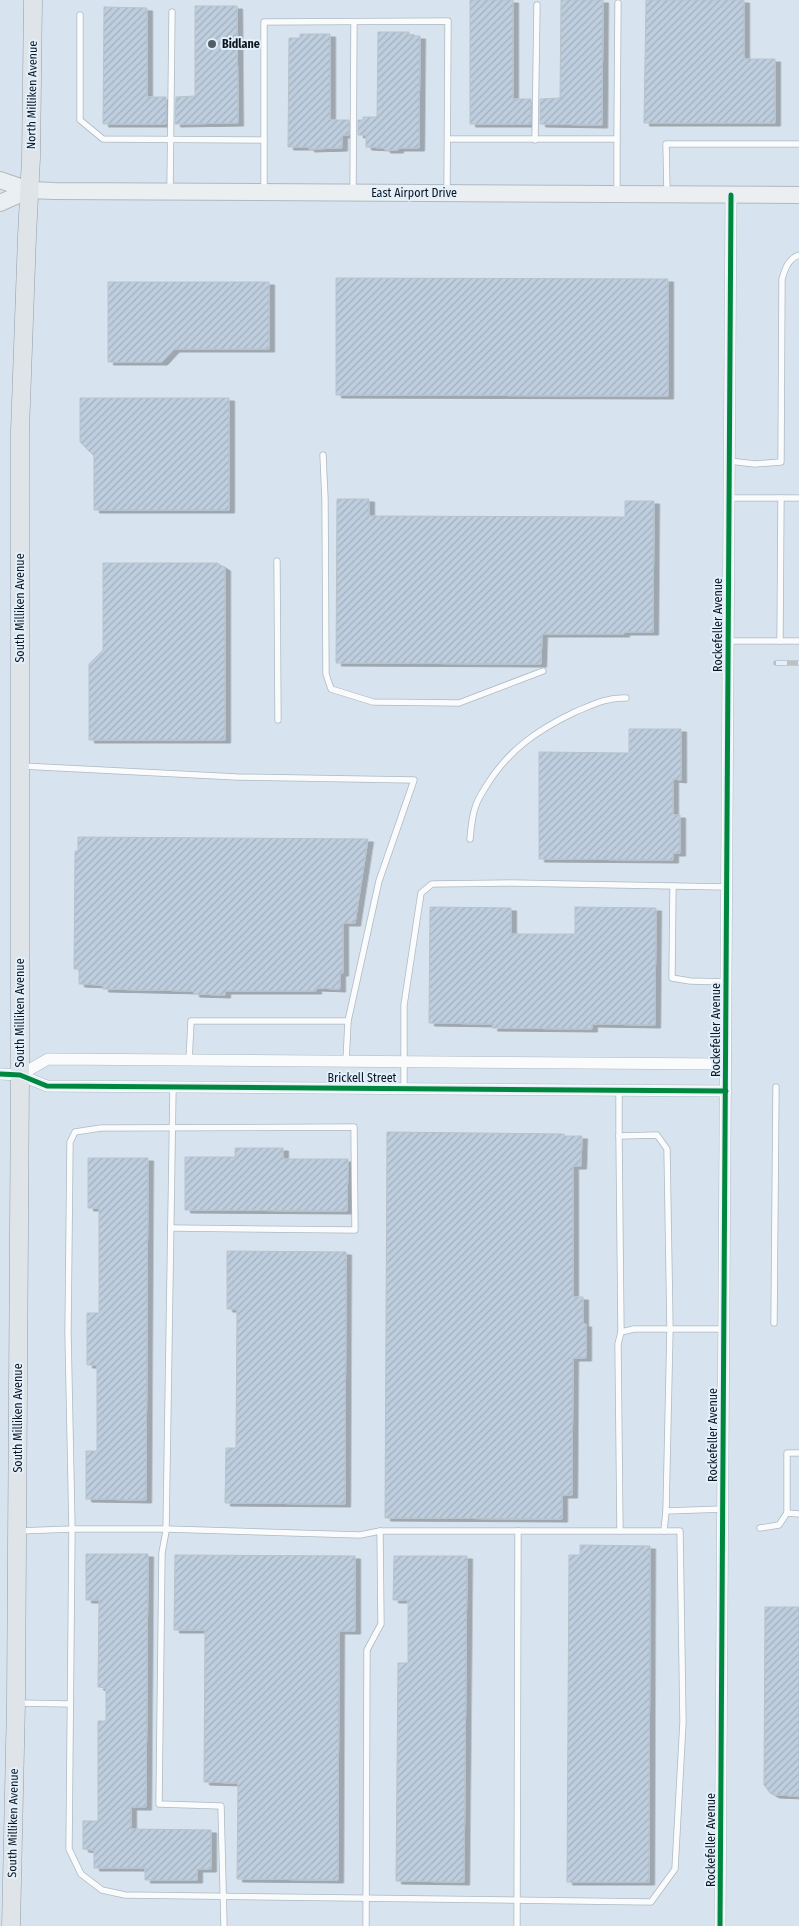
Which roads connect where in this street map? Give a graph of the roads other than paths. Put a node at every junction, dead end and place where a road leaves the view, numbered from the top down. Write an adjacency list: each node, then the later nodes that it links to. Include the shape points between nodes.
1 (33, 0): 14 (main road, North Milliken Avenue)
2 (618, 3): 8 (lane)
3 (536, 5): 11 (lane)
4 (172, 12): 9 (lane)
5 (80, 15): 9 (lane, via 80,120 103,139)
6 (354, 22): 7 (lane, via 448,21); 10 (lane, via 264,22); 17 (lane)
7 (448, 139): 11 (lane); 18 (lane)
8 (617, 139): 11 (lane); 19 (lane)
9 (170, 140): 10 (lane); 15 (lane)
10 (264, 140): 16 (lane)
11 (536, 140)
12 (799, 144): 20 (lane, via 666,144)
13 (0, 180): 14 (main road, East Airport Drive)
14 (29, 190): 15 (main road, East Airport Drive); 23 (main road, East Airport Drive); 37 (main road, South Milliken Avenue, via 20,430)
15 (170, 192): 16 (main road, East Airport Drive)
16 (264, 192): 17 (main road, East Airport Drive)
17 (353, 193): 18 (main road, East Airport Drive)
18 (447, 193): 19 (main road, East Airport Drive)
19 (617, 194): 20 (main road, East Airport Drive)
20 (668, 195): 21 (main road, East Airport Drive)
21 (731, 195): 22 (main road, East Airport Drive); 26 (street, Rockefeller Avenue)
22 (799, 195)
23 (0, 203)
24 (799, 255): 26 (lane, via 786,266 782,279 781,462)
25 (323, 456): 34 (lane, via 326,674 332,689 373,702 459,703)
26 (729, 461): 27 (street, Rockefeller Avenue)
27 (729, 498): 28 (lane); 31 (street, Rockefeller Avenue)
28 (780, 498): 29 (lane); 32 (lane)
29 (799, 498)
30 (277, 562): 36 (lane)
31 (728, 641): 32 (lane); 40 (street, Rockefeller Avenue)
32 (780, 641): 33 (lane)
33 (799, 641)
34 (543, 671)
35 (626, 698): 38 (lane, via 615,697 598,702 528,738 491,779 476,803)
36 (278, 720)
37 (20, 766): 42 (lane, via 237,777 414,780 380,881); 48 (main road, South Milliken Avenue)
38 (470, 839)
39 (673, 886): 40 (lane); 41 (lane, via 672,978 690,982); 45 (lane, via 432,884 421,893 416,920 404,1005)
40 (727, 887): 41 (street, Rockefeller Avenue)
41 (726, 982): 46 (street, Rockefeller Avenue)
42 (348, 1021): 43 (lane, via 191,1021); 44 (lane)
43 (189, 1060): 44 (street, Brickell Street); 48 (street, Brickell Street, via 48,1059)
44 (346, 1062): 45 (street, Brickell Street)
45 (404, 1062): 46 (street, Brickell Street); 51 (lane)
46 (726, 1064): 53 (street, Rockefeller Avenue)
47 (0, 1074): 48 (street, Brickell Street)
48 (20, 1075): 50 (street, Brickell Street, via 48,1086); 69 (main road, South Milliken Avenue)
49 (776, 1087): 57 (lane)
50 (173, 1088): 51 (street, Brickell Street); 54 (lane)
51 (404, 1088): 52 (street, Brickell Street)
52 (620, 1090): 53 (street, Brickell Street); 55 (lane)
53 (726, 1091): 58 (street, Rockefeller Avenue)
54 (172, 1128): 56 (lane); 56 (lane, via 354,1127 355,1230); 67 (lane, via 101,1128 74,1132 70,1142 68,1333)
55 (619, 1136): 59 (lane, via 657,1135 668,1149); 60 (lane)
56 (171, 1228): 68 (lane)
57 (774, 1323)
58 (724, 1329): 59 (lane); 62 (street, Rockefeller Avenue)
59 (670, 1330): 60 (lane); 63 (lane)
60 (621, 1332): 72 (lane, via 618,1344)
61 (799, 1453): 64 (lane, via 787,1453)
62 (723, 1509): 63 (lane); 83 (street, Rockefeller Avenue)
63 (666, 1511): 73 (lane)
64 (787, 1514): 65 (lane); 66 (lane, via 779,1525)
65 (799, 1514)
66 (760, 1528)
67 (72, 1529): 68 (lane); 69 (lane); 75 (lane)
68 (166, 1529): 70 (lane, via 360,1535); 76 (lane, via 162,1552 159,1804 222,1806)
69 (17, 1531): 74 (main road, South Milliken Avenue)
70 (380, 1531): 71 (lane); 77 (lane, via 381,1624 367,1650)
71 (518, 1531): 72 (lane); 78 (lane)
72 (620, 1531): 73 (lane)
73 (664, 1531): 78 (lane, via 680,1531 683,1722 675,1869 651,1902)
74 (16, 1703): 75 (lane); 79 (main road, South Milliken Avenue)
75 (70, 1704): 76 (lane, via 69,1849 81,1874 102,1890 125,1895)
76 (224, 1897): 77 (lane); 80 (lane)
77 (367, 1898): 78 (lane); 81 (lane)
78 (517, 1901): 82 (lane)
79 (11, 1926)
80 (224, 1926)
81 (366, 1926)
82 (517, 1926)
83 (720, 1926)

